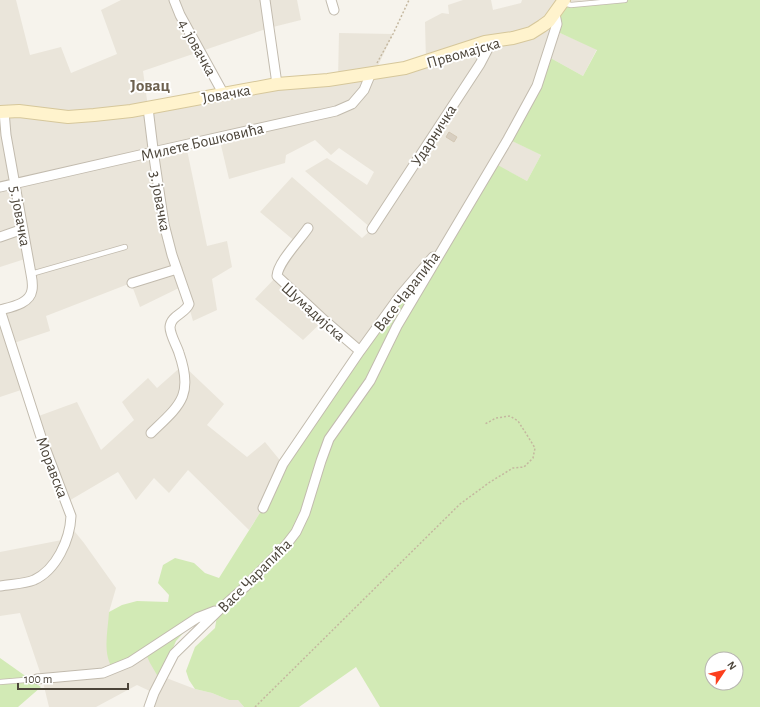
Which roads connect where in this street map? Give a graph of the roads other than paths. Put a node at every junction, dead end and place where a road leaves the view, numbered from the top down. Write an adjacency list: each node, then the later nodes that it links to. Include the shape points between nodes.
1 (174, 0): 11 (street, 4. јовачка)
2 (265, 0): 10 (street)
3 (331, 0): 6 (street)
4 (625, 0): 5 (lane, via 571,5)
5 (563, 1): 7 (main road, Првомајска)
6 (334, 10)
7 (555, 14): 8 (main road, Првомајска, via 531,33); 21 (street, via 556,29 537,86)
8 (492, 41): 9 (main road, Првомајска, via 405,68); 19 (street, Ударничка, via 480,64)
9 (371, 73): 10 (main road, Јовачка); 14 (street, Милете Бошковића, via 364,90 352,104 336,111)
10 (277, 84): 11 (main road, Јовачка)
11 (223, 93): 12 (main road, Јовачка)
12 (148, 108): 13 (main road, Јовачка, via 74,117 19,110); 14 (street, 3. јовачка)
13 (2, 111): 15 (street, 5. јовачка)
14 (153, 152): 15 (street, Милете Бошковића); 23 (street, 3. јовачка, via 164,224)
15 (15, 183): 16 (street, Милете Бошковића); 18 (street, 5. јовачка)
16 (0, 187)
17 (308, 228): 27 (street, Шумадијска, via 283,262 277,276)
18 (23, 229): 20 (street); 24 (street, 5. јовачка)
19 (372, 229)
20 (0, 237)
21 (450, 238): 27 (street, Васе Чарапића, via 399,297); 31 (street, Васе Чарапића, via 397,326 370,381 329,439 305,513 296,532 245,587)
22 (124, 247): 24 (lane)
23 (177, 269): 25 (street); 28 (street, 3. јовачка, via 189,304 173,319 170,329 183,365 186,387 180,403)
24 (31, 274): 26 (street, 5. јовачка, via 32,290 28,299)
25 (132, 283)
26 (0, 310): 30 (street, Моравска, via 41,437 71,516 66,542 49,570 32,581)
27 (360, 351): 29 (street, Васе Чарапића, via 282,464)
28 (151, 434)
29 (262, 508)
30 (0, 586)
31 (219, 610): 32 (street, via 197,618 130,662 103,673); 34 (street, Васе Чарапића, via 174,654 154,693)
32 (37, 679): 33 (lane)
33 (0, 682)
34 (150, 707)

